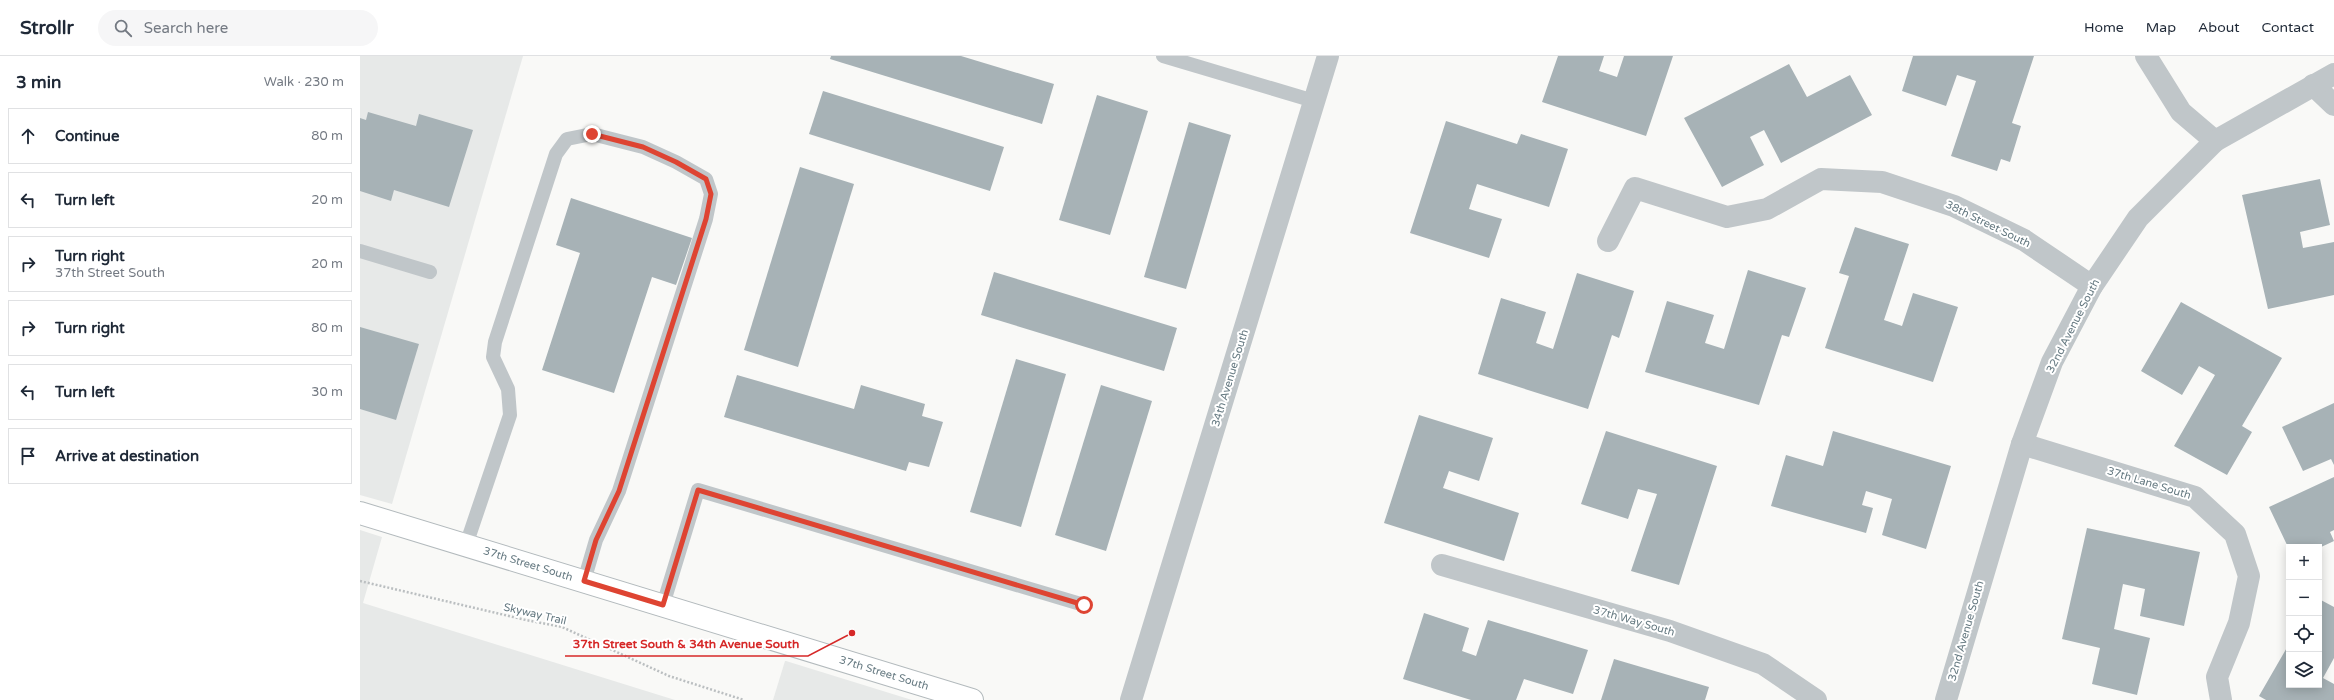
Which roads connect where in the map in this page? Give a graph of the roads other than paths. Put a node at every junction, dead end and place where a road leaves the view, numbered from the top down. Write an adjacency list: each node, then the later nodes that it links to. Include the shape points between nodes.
1 (1163, 56): 6 (lane)
2 (1328, 56): 6 (street, 34th Avenue South)
3 (2146, 56): 8 (street, via 2181,112)
4 (2334, 74): 5 (street, 32nd Avenue South)
5 (2313, 85): 7 (street); 8 (street, 32nd Avenue South)
6 (1314, 101): 21 (street, 34th Avenue South)
7 (2334, 105)
8 (2215, 141): 12 (street, 32nd Avenue South, via 2138,218)
9 (1608, 241): 12 (street, 38th Street South, via 1635,188 1727,217 1767,209 1821,178 1882,182 1954,206 2024,240)
10 (360, 251): 11 (lane)
11 (430, 272)
12 (2092, 286): 13 (street, 32nd Avenue South, via 2052,362)
13 (2022, 444): 23 (street, 32nd Avenue South); 24 (street, 37th Lane South, via 2195,497 2235,534 2249,576 2239,624 2217,678)
14 (360, 512): 15 (street, 37th Street South)
15 (466, 545): 17 (street, 37th Street South); 17 (lane, via 510,415 508,389 493,357 496,342 556,154 567,139 592,134 643,147 706,179 711,194 706,219 619,491 596,540)
16 (1442, 565): 22 (street, 37th Way South, via 1670,631 1763,664)
17 (584, 581): 18 (street, 37th Street South)
18 (663, 605): 19 (lane, via 698,490); 20 (street, 37th Street South)
19 (1084, 605)
20 (972, 700)
21 (1131, 700)
22 (1816, 700)
23 (1946, 700)
24 (2221, 700)

